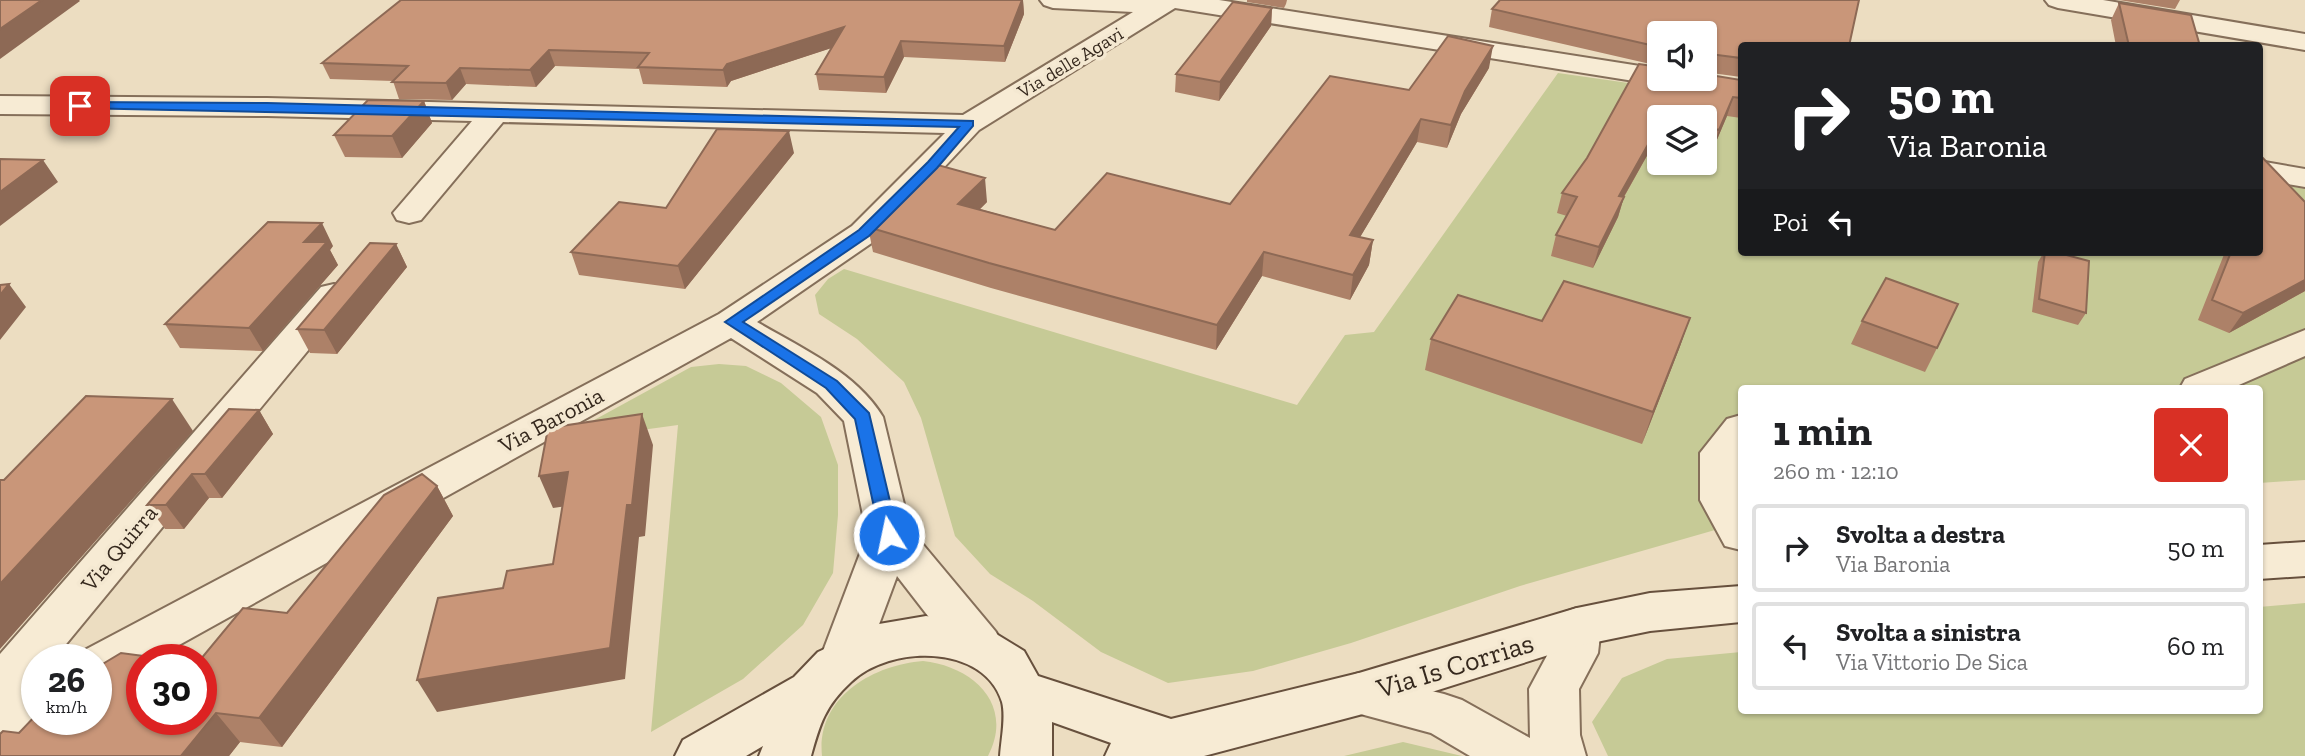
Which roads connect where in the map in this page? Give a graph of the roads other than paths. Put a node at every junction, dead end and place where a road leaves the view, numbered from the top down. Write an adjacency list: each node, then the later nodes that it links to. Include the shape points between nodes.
1 (1053, 0): 2 (street, via 1129,5)
2 (1170, 0): 5 (street); 8 (street, Via delle Agavi)
3 (2058, 0): 4 (street)
4 (2305, 42)
5 (1647, 75)
6 (0, 105): 7 (street)
7 (495, 113): 8 (street); 11 (street)
8 (968, 124): 13 (street, Via Baronia, via 864,233)
9 (2263, 171): 10 (street)
10 (2305, 178)
11 (409, 213)
12 (357, 269): 26 (street, Via Quirra)
13 (732, 322): 18 (street, via 831,384 863,417); 24 (street, Via Baronia)
14 (2305, 342): 15 (street)
15 (2206, 385)
16 (1738, 433): 17 (street, via 1721,453)
17 (1735, 511)
18 (889, 535): 23 (street); 25 (street)
19 (2305, 559): 20 (street)
20 (2263, 562)
21 (1738, 604): 22 (street, Via Is Corrias, via 1650,612)
22 (1577, 627): 29 (street, Via Is Corrias); 37 (street, via 1574,653 1554,689)
23 (979, 646): 25 (street, via 946,636 910,635 875,644); 27 (street, via 1006,665)
24 (112, 658)
25 (844, 659): 28 (street)
26 (0, 689)
27 (1024, 692): 32 (street, Via Is Corrias); 35 (street, via 1031,723)
28 (806, 694): 33 (street); 34 (street, via 790,724)
29 (1359, 694): 32 (street, Via Is Corrias); 36 (street, via 1444,715)
30 (21, 708): 31 (street)
31 (0, 719)
32 (1151, 748)
33 (701, 756)
34 (785, 756)
35 (1026, 756)
36 (1515, 756)
37 (1560, 756)

